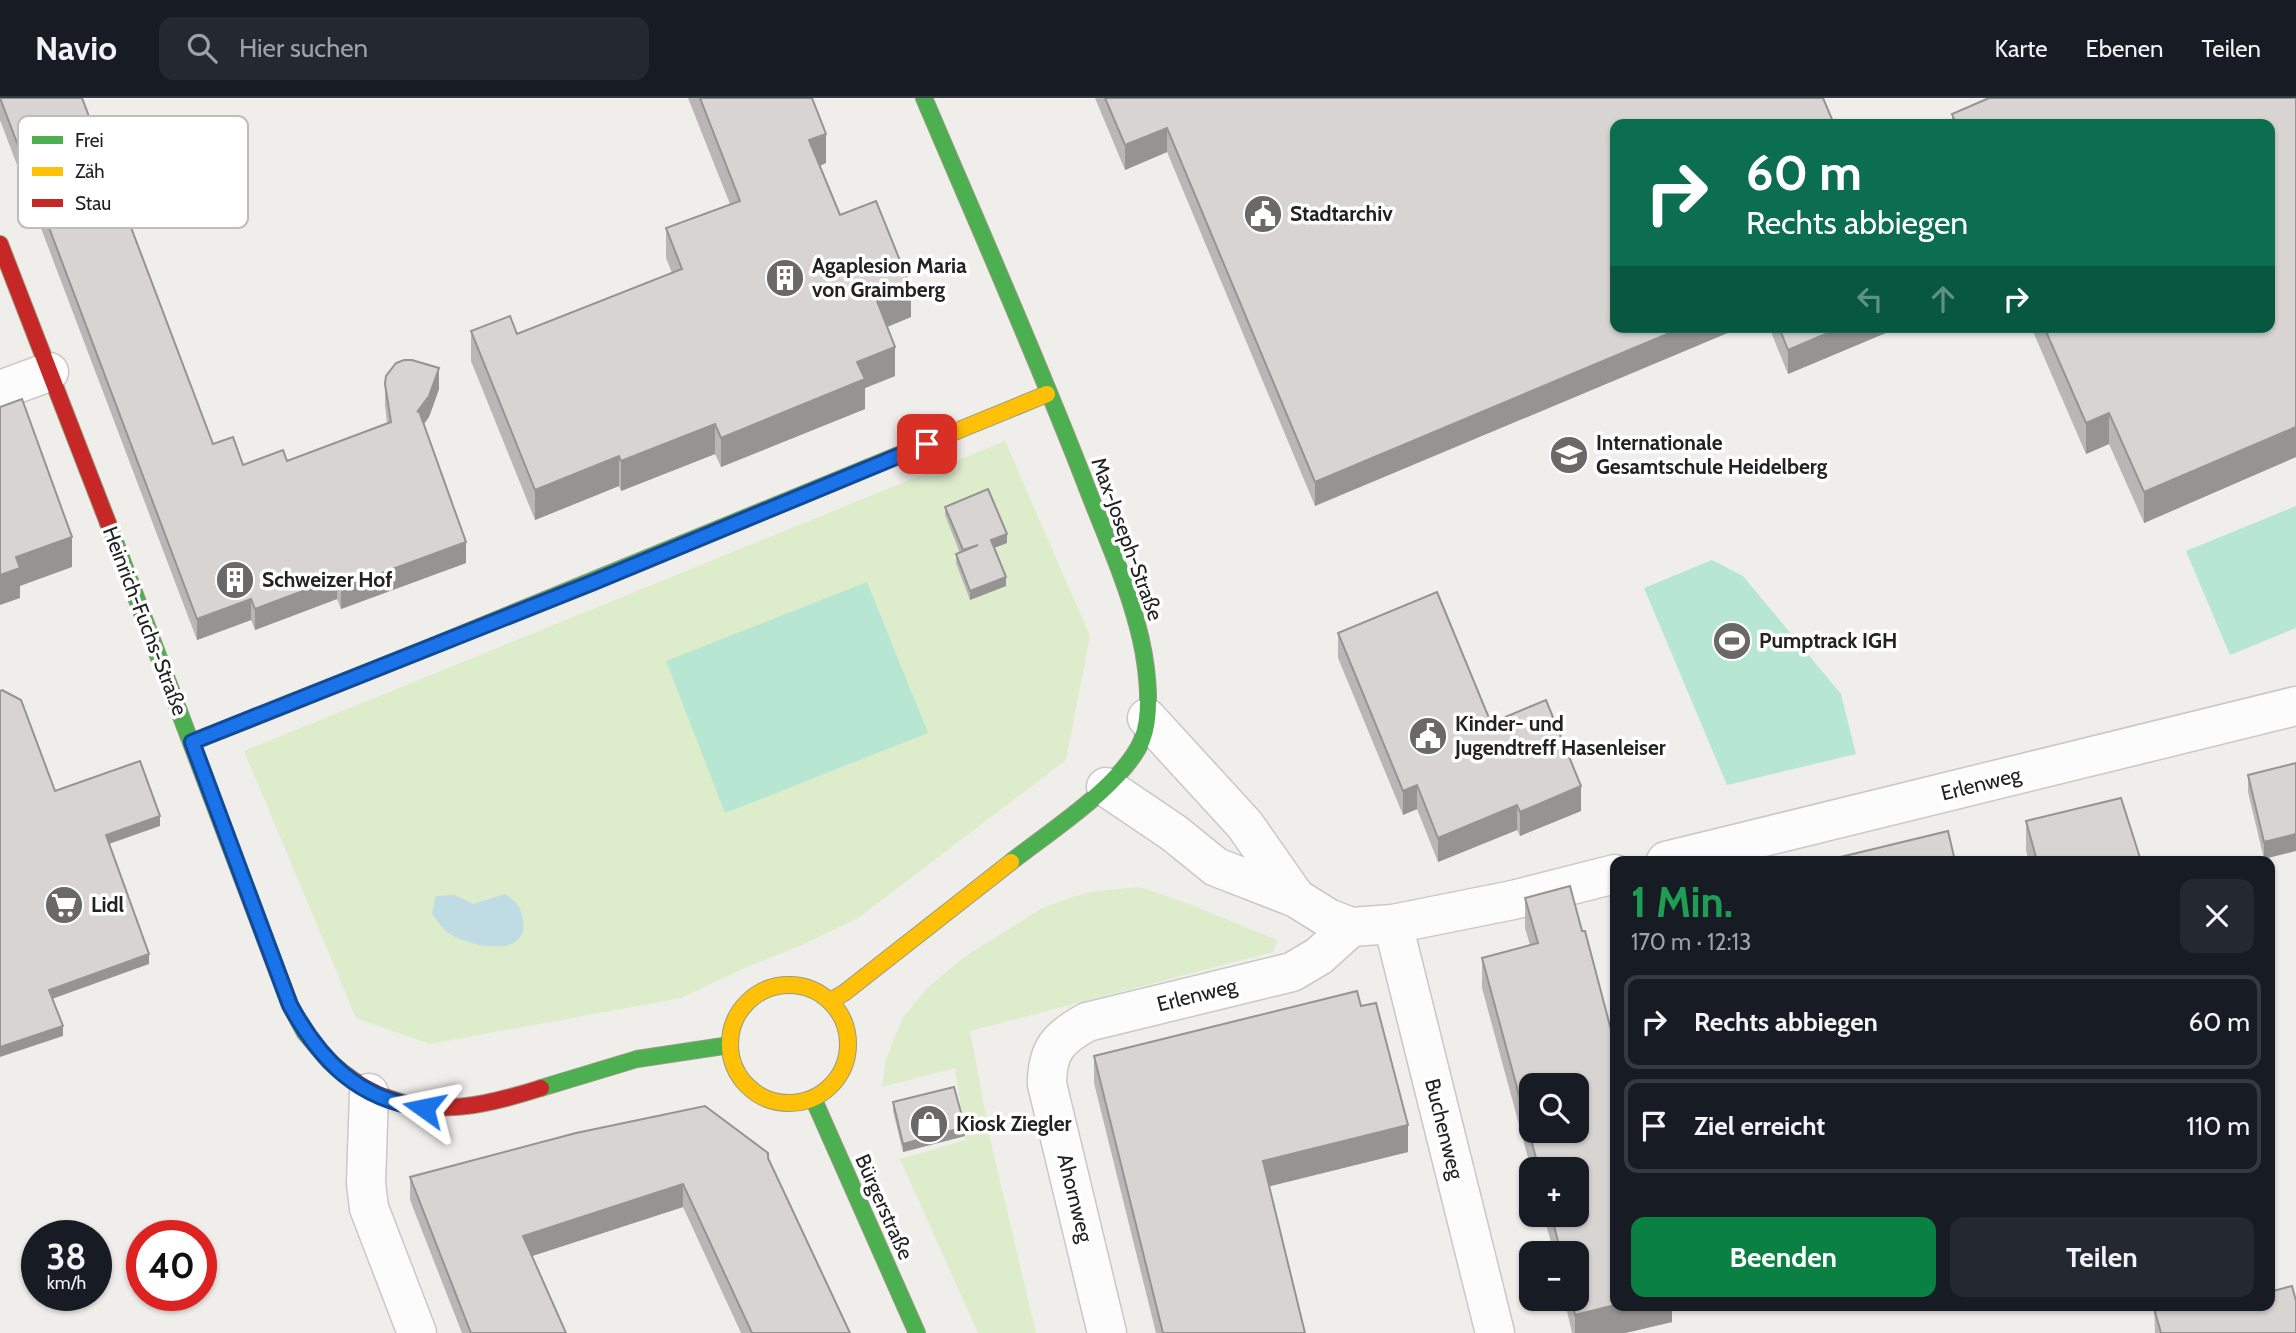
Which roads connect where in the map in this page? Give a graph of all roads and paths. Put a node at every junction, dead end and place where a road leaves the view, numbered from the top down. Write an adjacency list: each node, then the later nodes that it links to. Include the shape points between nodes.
1 (924, 98): 5 (street, Max-Joseph-Straße)
2 (0, 244): 3 (street, Heinrich-Fuchs-Straße)
3 (49, 372): 4 (street); 8 (street, Heinrich-Fuchs-Straße)
4 (0, 390)
5 (1047, 394): 7 (street, Max-Joseph-Straße, via 1132,606 1146,668); 8 (street)
6 (2296, 706): 10 (street, Erlenweg)
7 (1147, 718): 9 (street, Max-Joseph-Straße, via 1133,756); 12 (street, via 1245,825)
8 (192, 742): 18 (street, Heinrich-Fuchs-Straße, via 290,1005 307,1036 339,1072)
9 (1106, 787): 12 (street, via 1216,867); 15 (street, Max-Joseph-Straße)
10 (1686, 856)
11 (1610, 875): 13 (street)
12 (1296, 898): 14 (street)
13 (1393, 924): 14 (street); 23 (street, Buchenweg)
14 (1351, 927): 17 (street, Erlenweg, via 1319,956 1292,972 1087,1022 1054,1047)
15 (830, 1001): 16 (street, via 814,990 775,986 742,1008); 19 (street, via 847,1034 847,1054 830,1087)
16 (730, 1045): 18 (street, Heinrich-Fuchs-Straße, via 625,1061 486,1104 443,1110 404,1105); 19 (street, via 733,1064 757,1094 775,1102)
17 (1047, 1063): 22 (street, Ahornweg, via 1047,1084)
18 (369, 1093): 20 (street, via 369,1208)
19 (814, 1098): 21 (street, Bürgerstraße)
20 (417, 1333)
21 (917, 1333)
22 (1107, 1333)
23 (1495, 1333)

